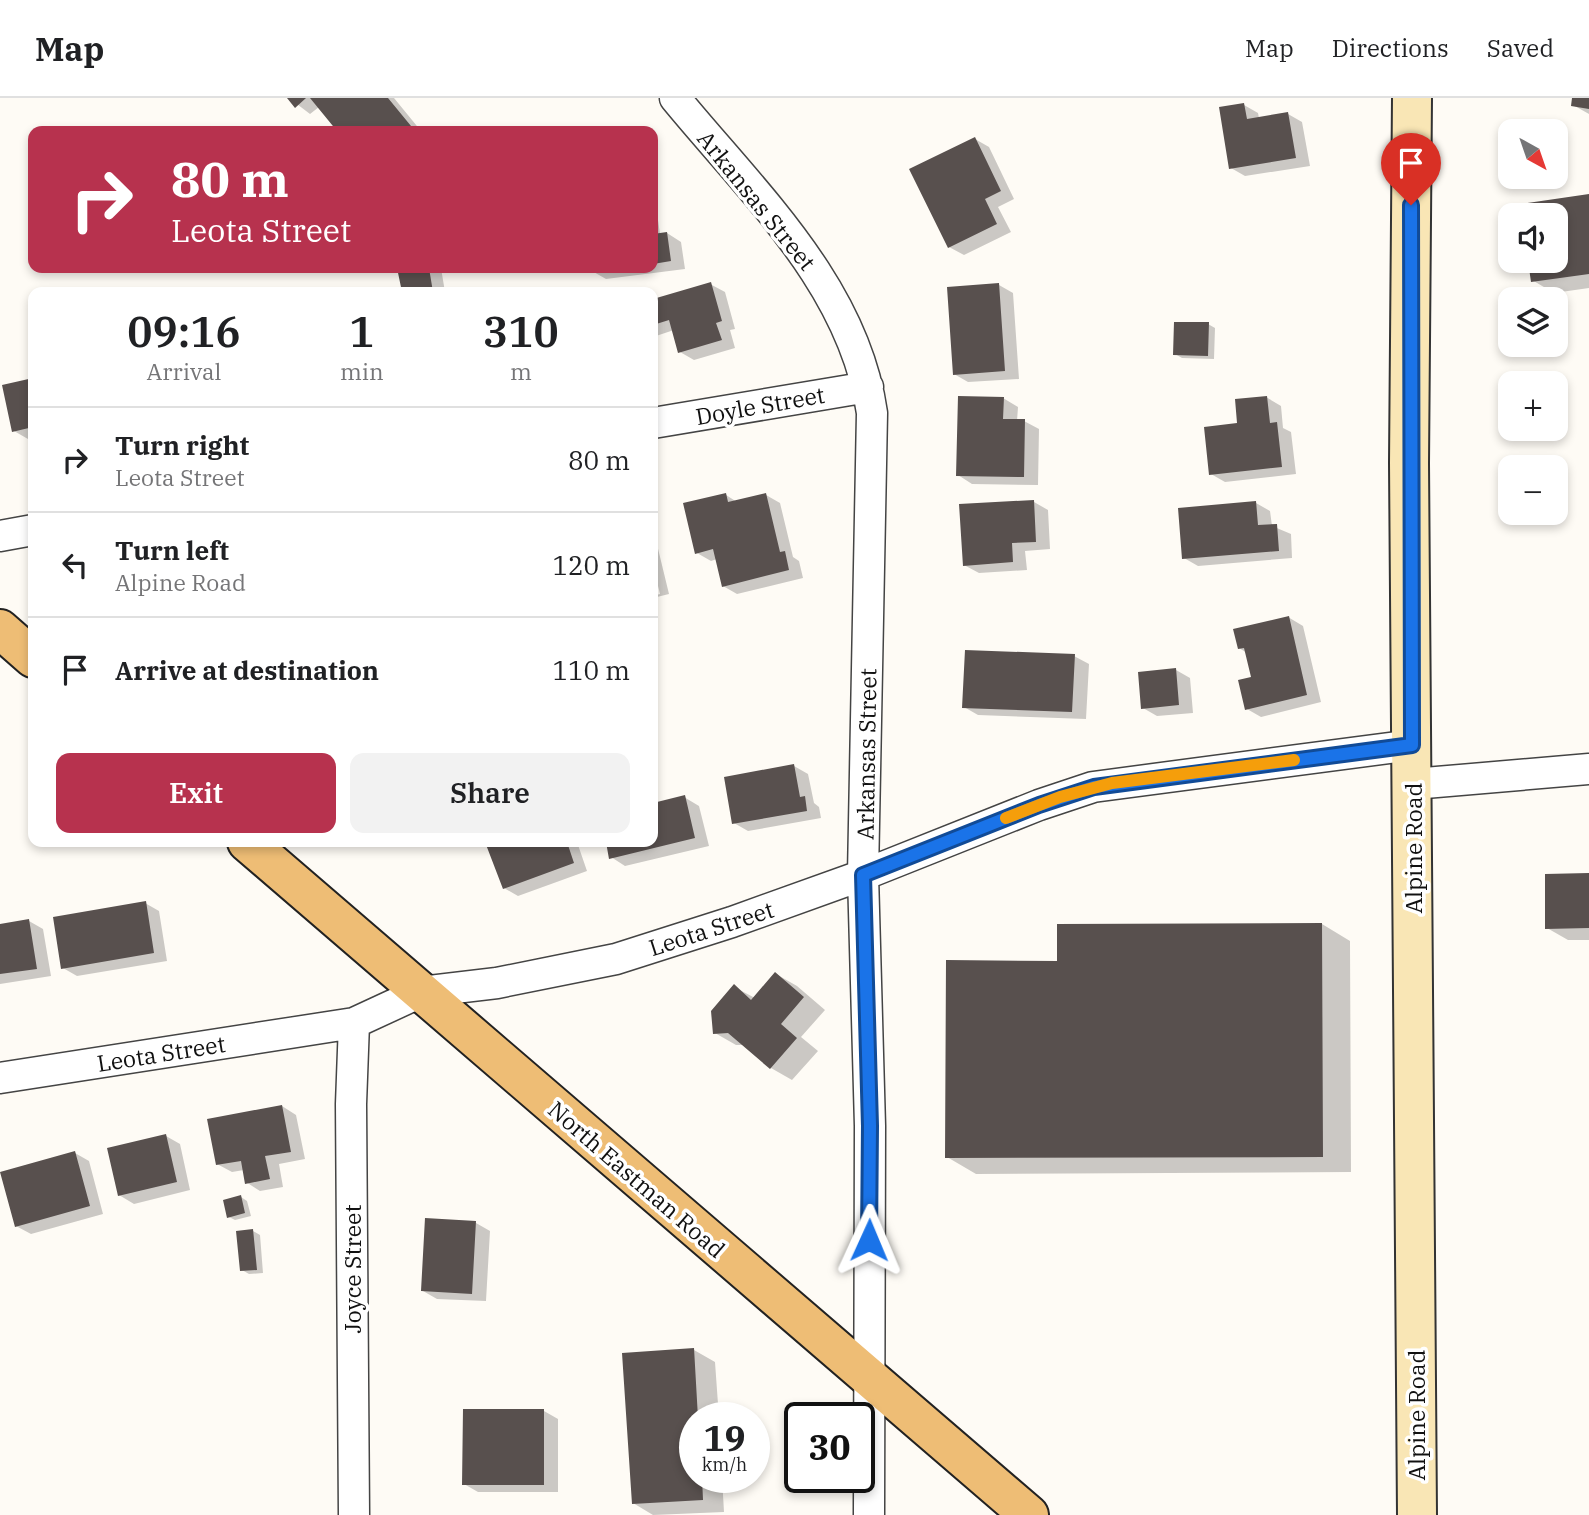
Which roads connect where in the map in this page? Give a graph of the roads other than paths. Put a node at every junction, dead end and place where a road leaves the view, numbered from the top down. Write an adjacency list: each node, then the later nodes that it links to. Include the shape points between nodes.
1 (675, 98): 3 (street, Arkansas Street, via 820,278 853,337)
2 (1412, 98): 9 (main road, Alpine Road)
3 (868, 387): 4 (street, Doyle Street); 13 (street, Arkansas Street, via 873,446)
4 (658, 423)
5 (28, 531): 6 (street)
6 (0, 536)
7 (0, 629): 8 (main road)
8 (28, 654)
9 (1412, 745): 11 (main road, Alpine Road); 13 (street, Leota Street, via 1094,787)
10 (1589, 769): 11 (street)
11 (1413, 784): 21 (main road, Alpine Road)
12 (253, 847): 14 (main road, North Eastman Road)
13 (863, 875): 14 (street, Leota Street, via 616,959 509,981); 17 (street, Arkansas Street, via 870,1126)
14 (421, 992): 15 (street, Leota Street); 17 (main road, North Eastman Road)
15 (354, 1023): 16 (street, Leota Street); 18 (street, Joyce Street)
16 (0, 1078)
17 (867, 1377): 19 (street, Arkansas Street); 20 (main road, North Eastman Road)
18 (354, 1515)
19 (869, 1515)
20 (1029, 1515)
21 (1417, 1515)

